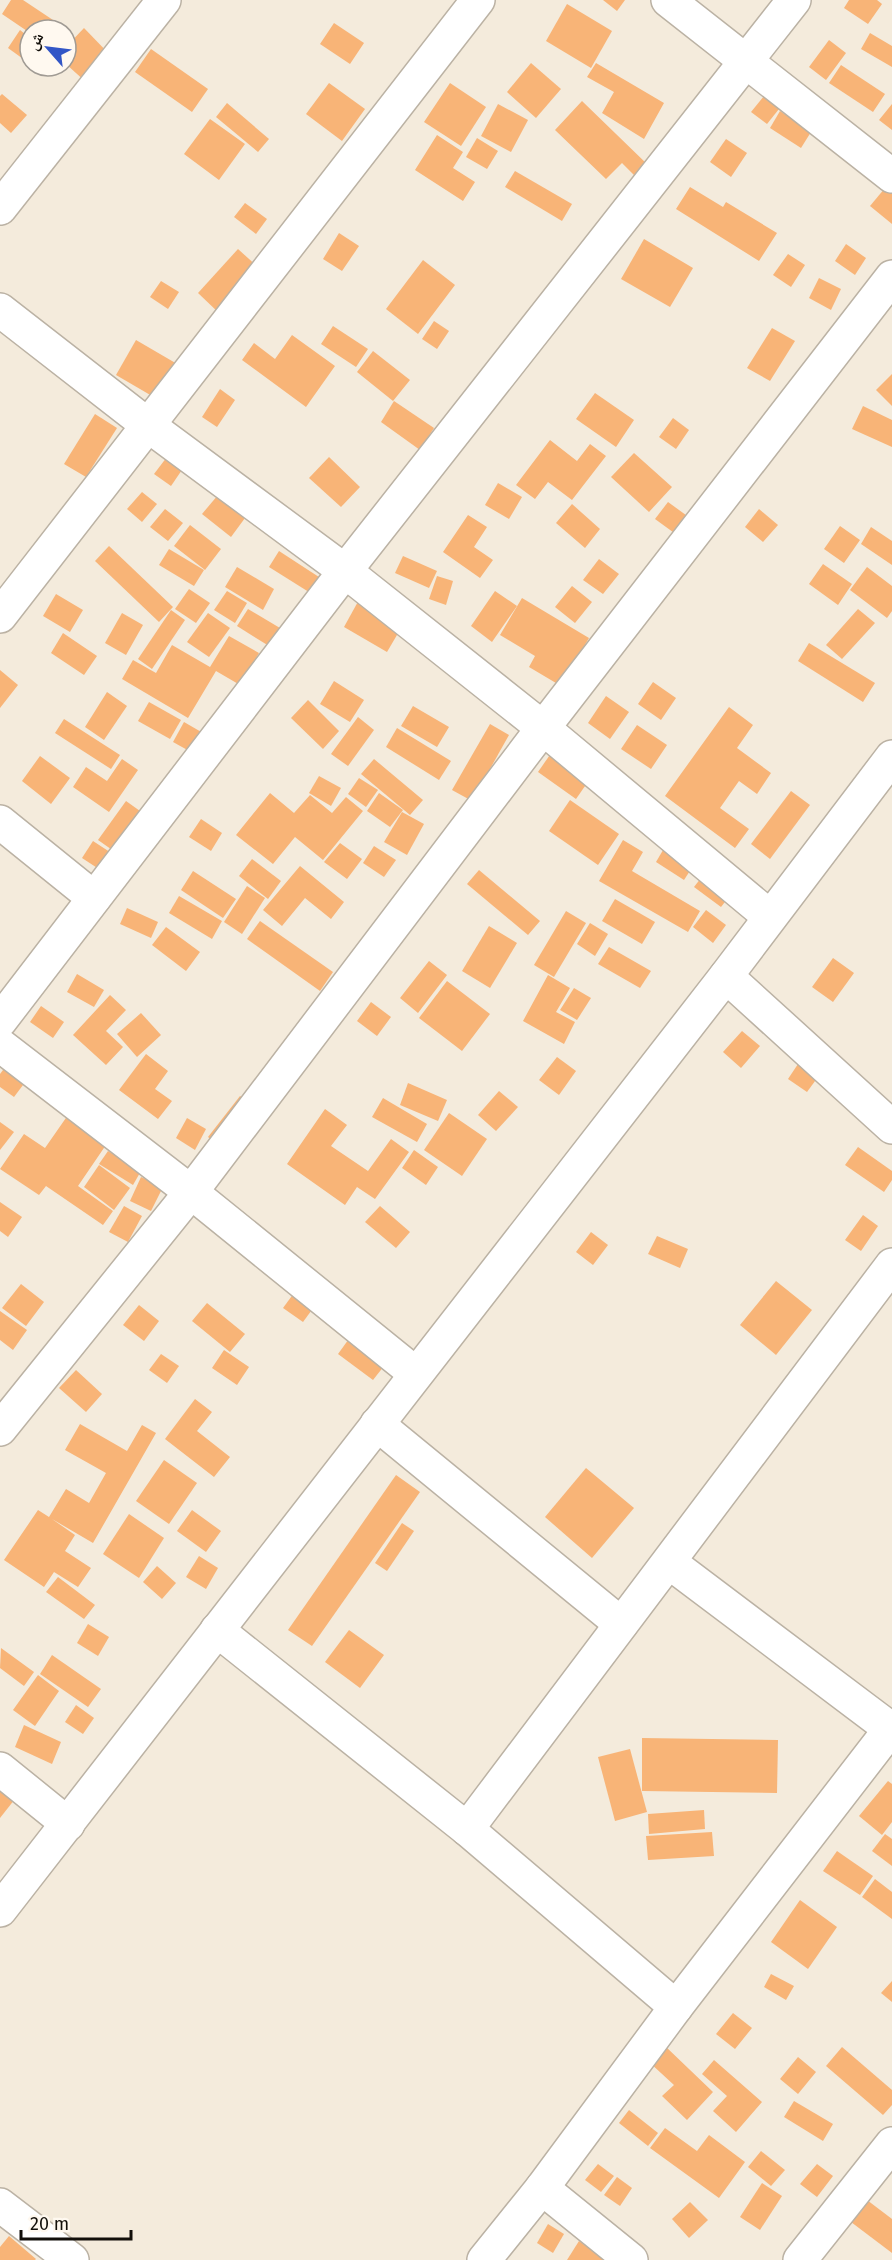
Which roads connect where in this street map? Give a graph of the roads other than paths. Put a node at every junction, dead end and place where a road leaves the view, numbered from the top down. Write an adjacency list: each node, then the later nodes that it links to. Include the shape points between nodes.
1 (164, 0): 7 (street)
2 (478, 0): 10 (street)
3 (668, 0): 5 (street)
4 (794, 0): 5 (street)
5 (747, 60): 6 (street); 11 (street)
6 (892, 176)
7 (0, 208)
8 (892, 277): 13 (street)
9 (0, 310): 10 (street)
10 (148, 426): 11 (street); 12 (street)
11 (345, 571): 13 (street); 16 (street)
12 (0, 616)
13 (543, 728): 17 (street); 22 (street)
14 (892, 757): 17 (street)
15 (0, 822): 16 (street)
16 (94, 898): 19 (street)
17 (770, 917): 18 (street)
18 (726, 976): 21 (street); 24 (street)
19 (0, 1021)
20 (0, 1045): 22 (street)
21 (892, 1127)
22 (191, 1192): 24 (street); 26 (street)
23 (892, 1265): 27 (street)
24 (416, 1374): 25 (street)
25 (377, 1425): 28 (street); 29 (street)
26 (0, 1429)
27 (669, 1562): 28 (street); 30 (street)
28 (621, 1624): 33 (street)
29 (218, 1630): 32 (street); 33 (street)
30 (892, 1729): 35 (street)
31 (0, 1769): 32 (street)
32 (68, 1824): 34 (street)
33 (467, 1829): 35 (street)
34 (0, 1910)
35 (676, 2007): 37 (street)
36 (892, 2144): 42 (street)
37 (542, 2188): 40 (street); 41 (street)
38 (0, 2205): 39 (street)
39 (72, 2260)
40 (484, 2260)
41 (631, 2260)
42 (800, 2260)

